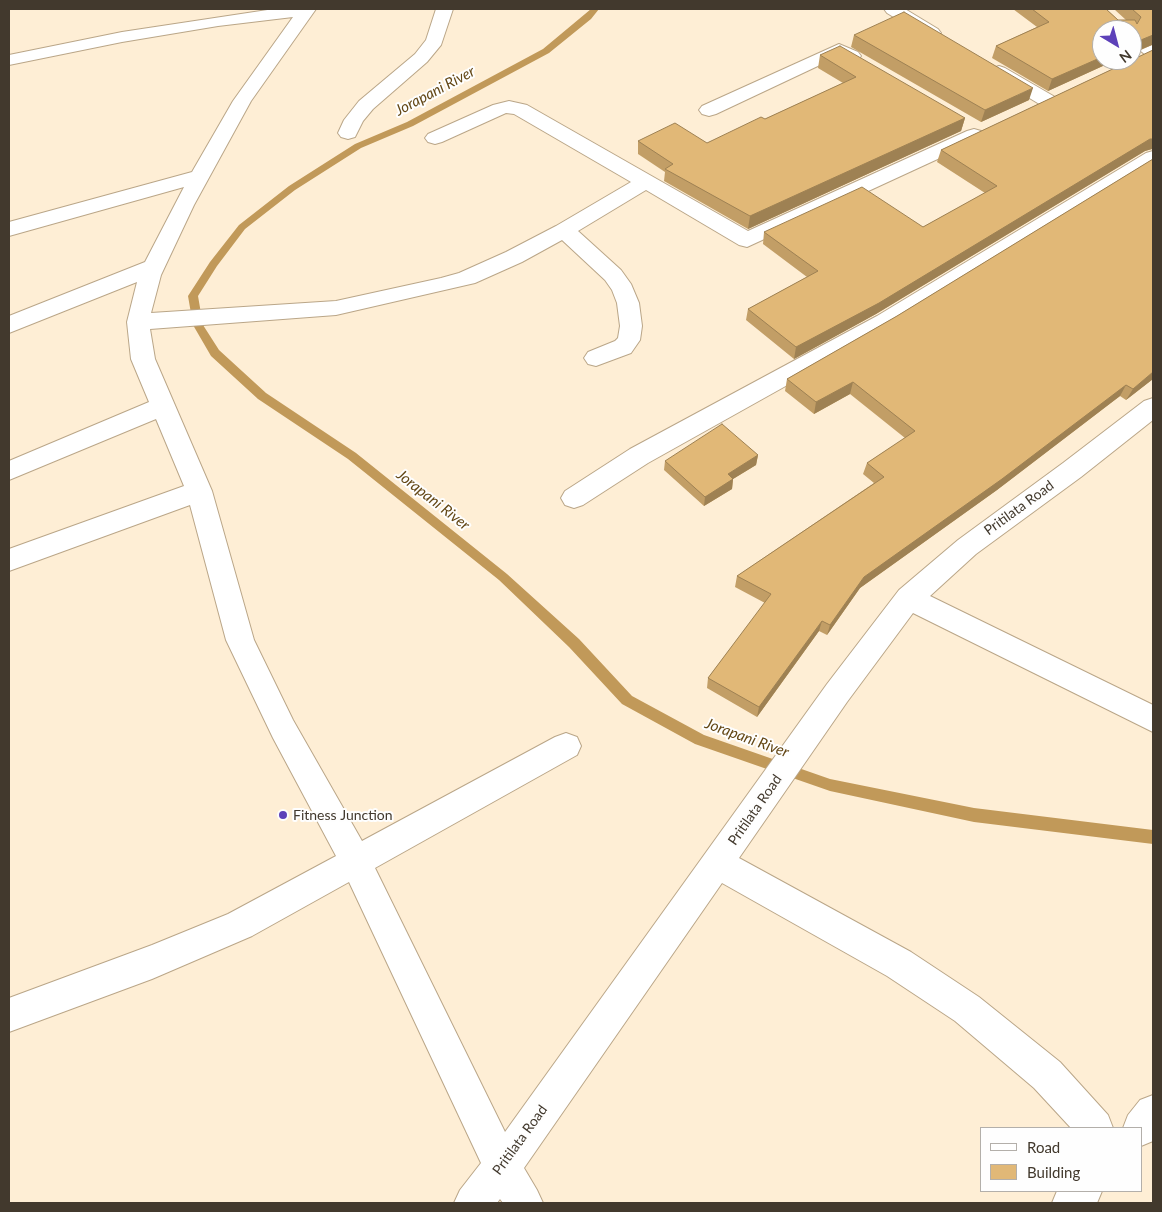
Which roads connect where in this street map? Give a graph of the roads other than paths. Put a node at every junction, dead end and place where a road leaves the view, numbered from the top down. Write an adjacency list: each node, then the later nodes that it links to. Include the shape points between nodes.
1 (444, 9): 12 (street, via 435,41 421,58 366,105)
2 (893, 9): 5 (street)
3 (306, 10): 4 (street); 15 (street, via 242,101)
4 (218, 15): 6 (street)
5 (946, 40)
6 (9, 60)
7 (864, 63): 10 (street, via 839,49)
8 (988, 66): 9 (street)
9 (1048, 100)
10 (709, 110)
11 (977, 127): 16 (street, via 747,240)
12 (348, 133)
13 (435, 138): 16 (street, via 500,108 520,108)
14 (1153, 156): 27 (street, via 885,321 639,456)
15 (200, 176): 17 (street); 19 (street)
16 (647, 181): 18 (street)
17 (9, 229)
18 (563, 232): 20 (street, via 488,269 442,285 336,308); 22 (street, via 613,275 628,303 629,340 623,347)
19 (154, 267): 20 (street); 21 (street)
20 (138, 322): 23 (street, via 144,359)
21 (9, 325)
22 (596, 358)
23 (163, 406): 25 (street); 26 (street)
24 (1153, 406): 29 (street, Pritilata Road, via 967,547)
25 (9, 471)
26 (199, 491): 28 (street); 33 (street, via 240,640 283,729)
27 (574, 498)
28 (9, 560)
29 (909, 598): 30 (street); 32 (street, Pritilata Road, via 837,693)
30 (1153, 719)
31 (566, 746): 33 (street)
32 (724, 854): 36 (street, via 967,1009 1047,1075); 38 (street, Pritilata Road)
33 (355, 860): 34 (street, via 240,925 152,962); 38 (street)
34 (9, 1015)
35 (1153, 1113): 37 (street)
36 (1094, 1127)
37 (1141, 1127)
38 (502, 1167): 40 (street, Pritilata Road); 41 (street)
39 (1082, 1192): 42 (street)
40 (473, 1203)
41 (524, 1203)
42 (1071, 1203)

